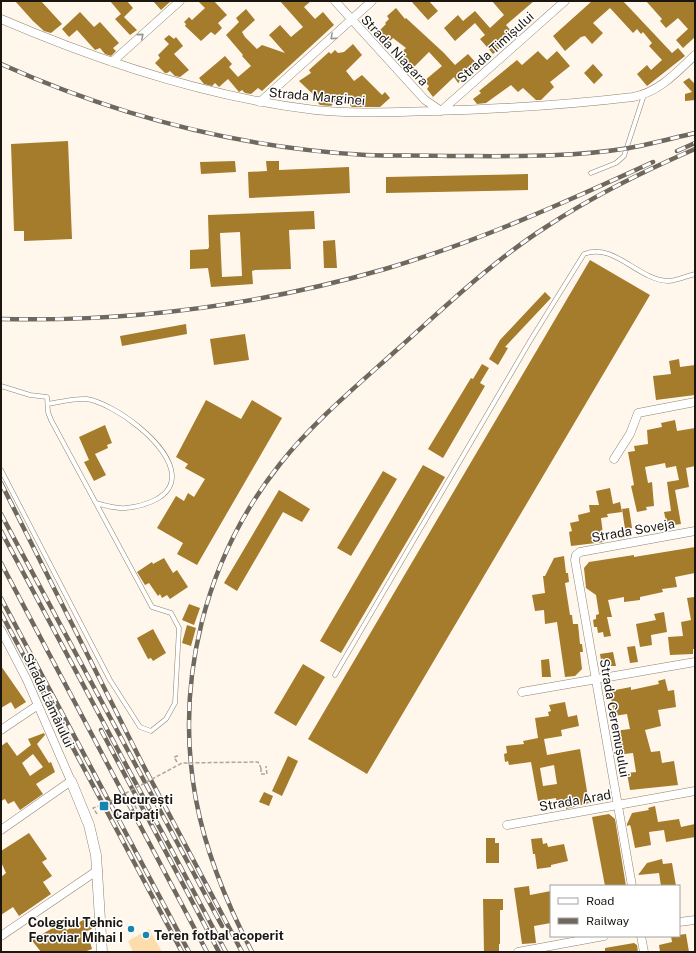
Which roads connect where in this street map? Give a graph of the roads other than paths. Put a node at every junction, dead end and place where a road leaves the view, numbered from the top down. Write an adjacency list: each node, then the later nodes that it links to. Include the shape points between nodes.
1 (180, 1): 8 (street, one-way to 1)
2 (335, 1): 6 (street, Strada Niagara)
3 (372, 1): 6 (street)
4 (565, 1): 11 (street, Strada Timișului)
5 (1, 19): 8 (street, Strada Marginei)
6 (351, 20): 10 (street, one-way to 10); 11 (street, Strada Niagara, via 426,100)
7 (695, 55): 9 (street, via 668,80)
8 (112, 62): 10 (street, Strada Marginei, via 202,89)
9 (644, 95): 11 (street, Strada Marginei, via 502,109); 12 (lane, via 624,156 616,163)
10 (260, 102): 11 (street, Strada Marginei, via 317,110 374,113)
11 (441, 111)
12 (590, 173)
13 (695, 274): 24 (lane, via 669,281 656,280 606,253 593,251 584,254 530,341)
14 (1, 386): 16 (lane, via 30,395 47,397)
15 (695, 402): 17 (street, via 638,413 630,434)
16 (48, 404): 19 (lane, via 51,420); 19 (lane, via 86,399 112,408 144,431 166,458 172,476 167,491 162,496 126,508)
17 (614, 459)
18 (1, 470): 19 (lane, via 110,680 140,727 150,731 166,719 175,703 179,628 171,612 152,607)
19 (96, 503)
20 (695, 531): 21 (street, Strada Soveja, via 580,552)
21 (576, 555): 25 (street, Strada Ceremușului, via 574,560)
22 (1, 630): 27 (street, Strada Lămâiului)
23 (695, 662): 25 (street)
24 (335, 675)
25 (596, 680): 26 (street); 31 (street, Strada Ceremușului)
26 (522, 692)
27 (38, 705): 28 (street); 29 (street, Strada Lămâiului)
28 (1, 730)
29 (72, 781): 33 (street); 34 (street, via 93,837)
30 (695, 791): 31 (street, Strada Arad)
31 (618, 805): 32 (street, Strada Arad); 35 (street, Strada Ceremușului)
32 (507, 825)
33 (1, 830)
34 (98, 870): 38 (street); 41 (street)
35 (632, 885)
36 (695, 920): 37 (street)
37 (680, 922)
38 (1, 936)
39 (599, 937): 42 (street)
40 (641, 937): 43 (street)
41 (102, 952)
42 (518, 952)
43 (644, 952)

